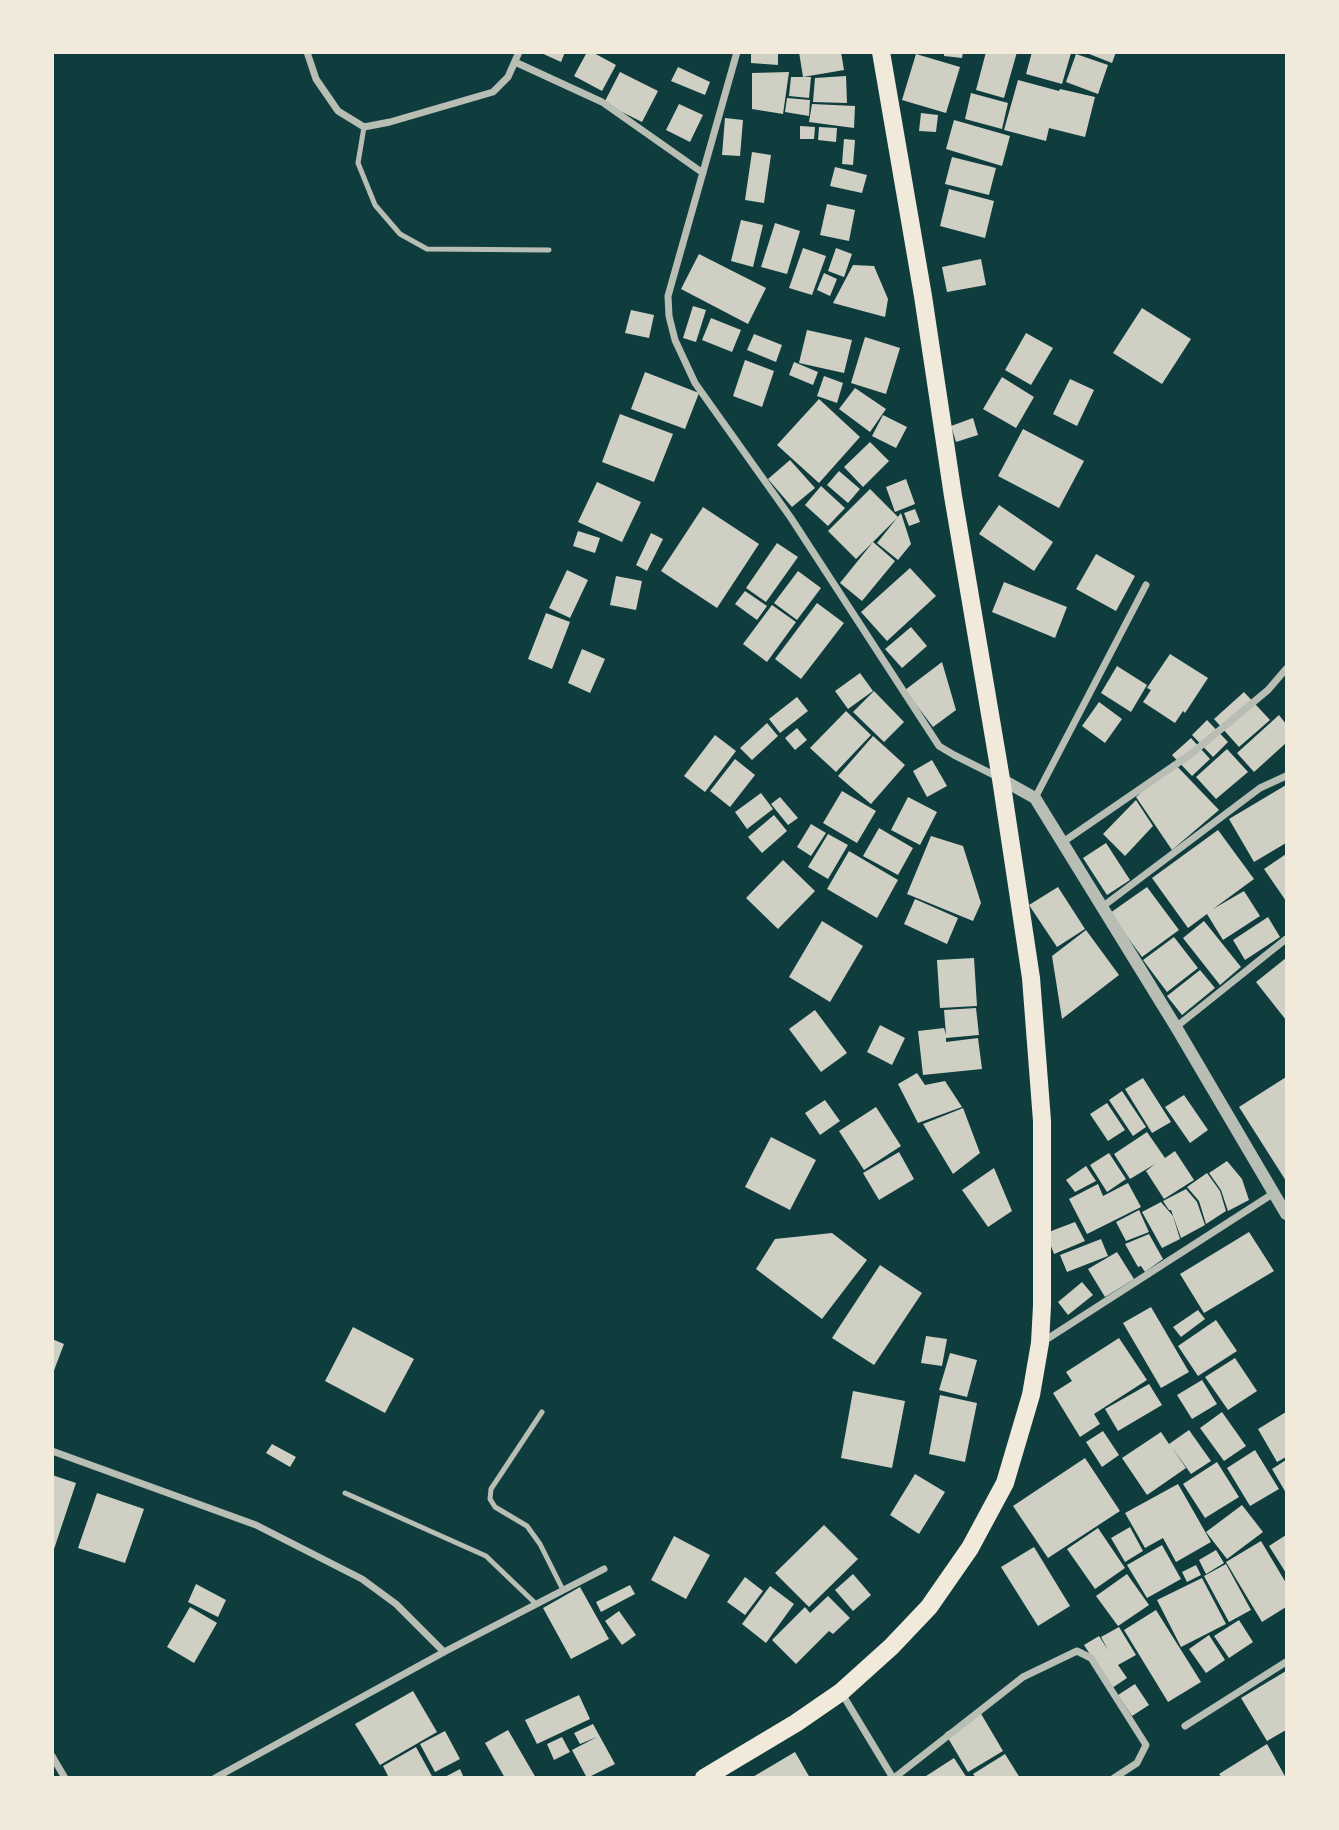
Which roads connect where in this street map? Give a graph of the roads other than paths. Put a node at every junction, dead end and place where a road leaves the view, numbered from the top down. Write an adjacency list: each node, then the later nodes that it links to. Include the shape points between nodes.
1 (307, 52): 6 (street, via 316,79 338,111)
2 (519, 52): 5 (street)
3 (737, 52): 7 (street)
4 (881, 52): 12 (main road)
5 (515, 62): 6 (street, via 493,92); 7 (street, via 602,102)
6 (364, 127): 8 (lane, via 358,163 375,205 400,234 427,248)
7 (703, 173): 12 (street, via 668,296 675,341 695,383 791,518 939,746)
8 (549, 250)
9 (1146, 584): 13 (street)
10 (1286, 669): 14 (street, via 1268,690 1191,754)
11 (1286, 776): 15 (street, via 1260,788)
12 (1001, 779): 13 (street); 20 (main road, via 1031,978 1042,1121)
13 (1035, 798): 14 (street)
14 (1063, 842): 15 (street)
15 (1102, 907): 17 (street)
16 (1286, 939): 17 (street)
17 (1176, 1027): 18 (street)
18 (1274, 1193): 19 (street); 20 (street)
19 (1286, 1214)
20 (1040, 1343): 29 (main road, via 1031,1395 1005,1483 970,1548 929,1607)
21 (542, 1412): 25 (lane, via 491,1489 490,1499 495,1507 527,1526)
22 (52, 1451): 27 (street, via 256,1525 362,1579 396,1604)
23 (345, 1493): 26 (lane, via 486,1556)
24 (604, 1569): 25 (street)
25 (563, 1590): 26 (street)
26 (535, 1604): 27 (street)
27 (444, 1652): 33 (street)
28 (1286, 1662): 30 (street)
29 (841, 1692): 34 (main road); 35 (street)
30 (1185, 1726)
31 (53, 1758): 32 (street)
32 (65, 1777)
33 (215, 1777)
34 (704, 1777)
35 (893, 1777): 36 (street, via 1023,1677 1077,1651 1091,1658 1146,1745 1137,1763)
36 (1117, 1777)

